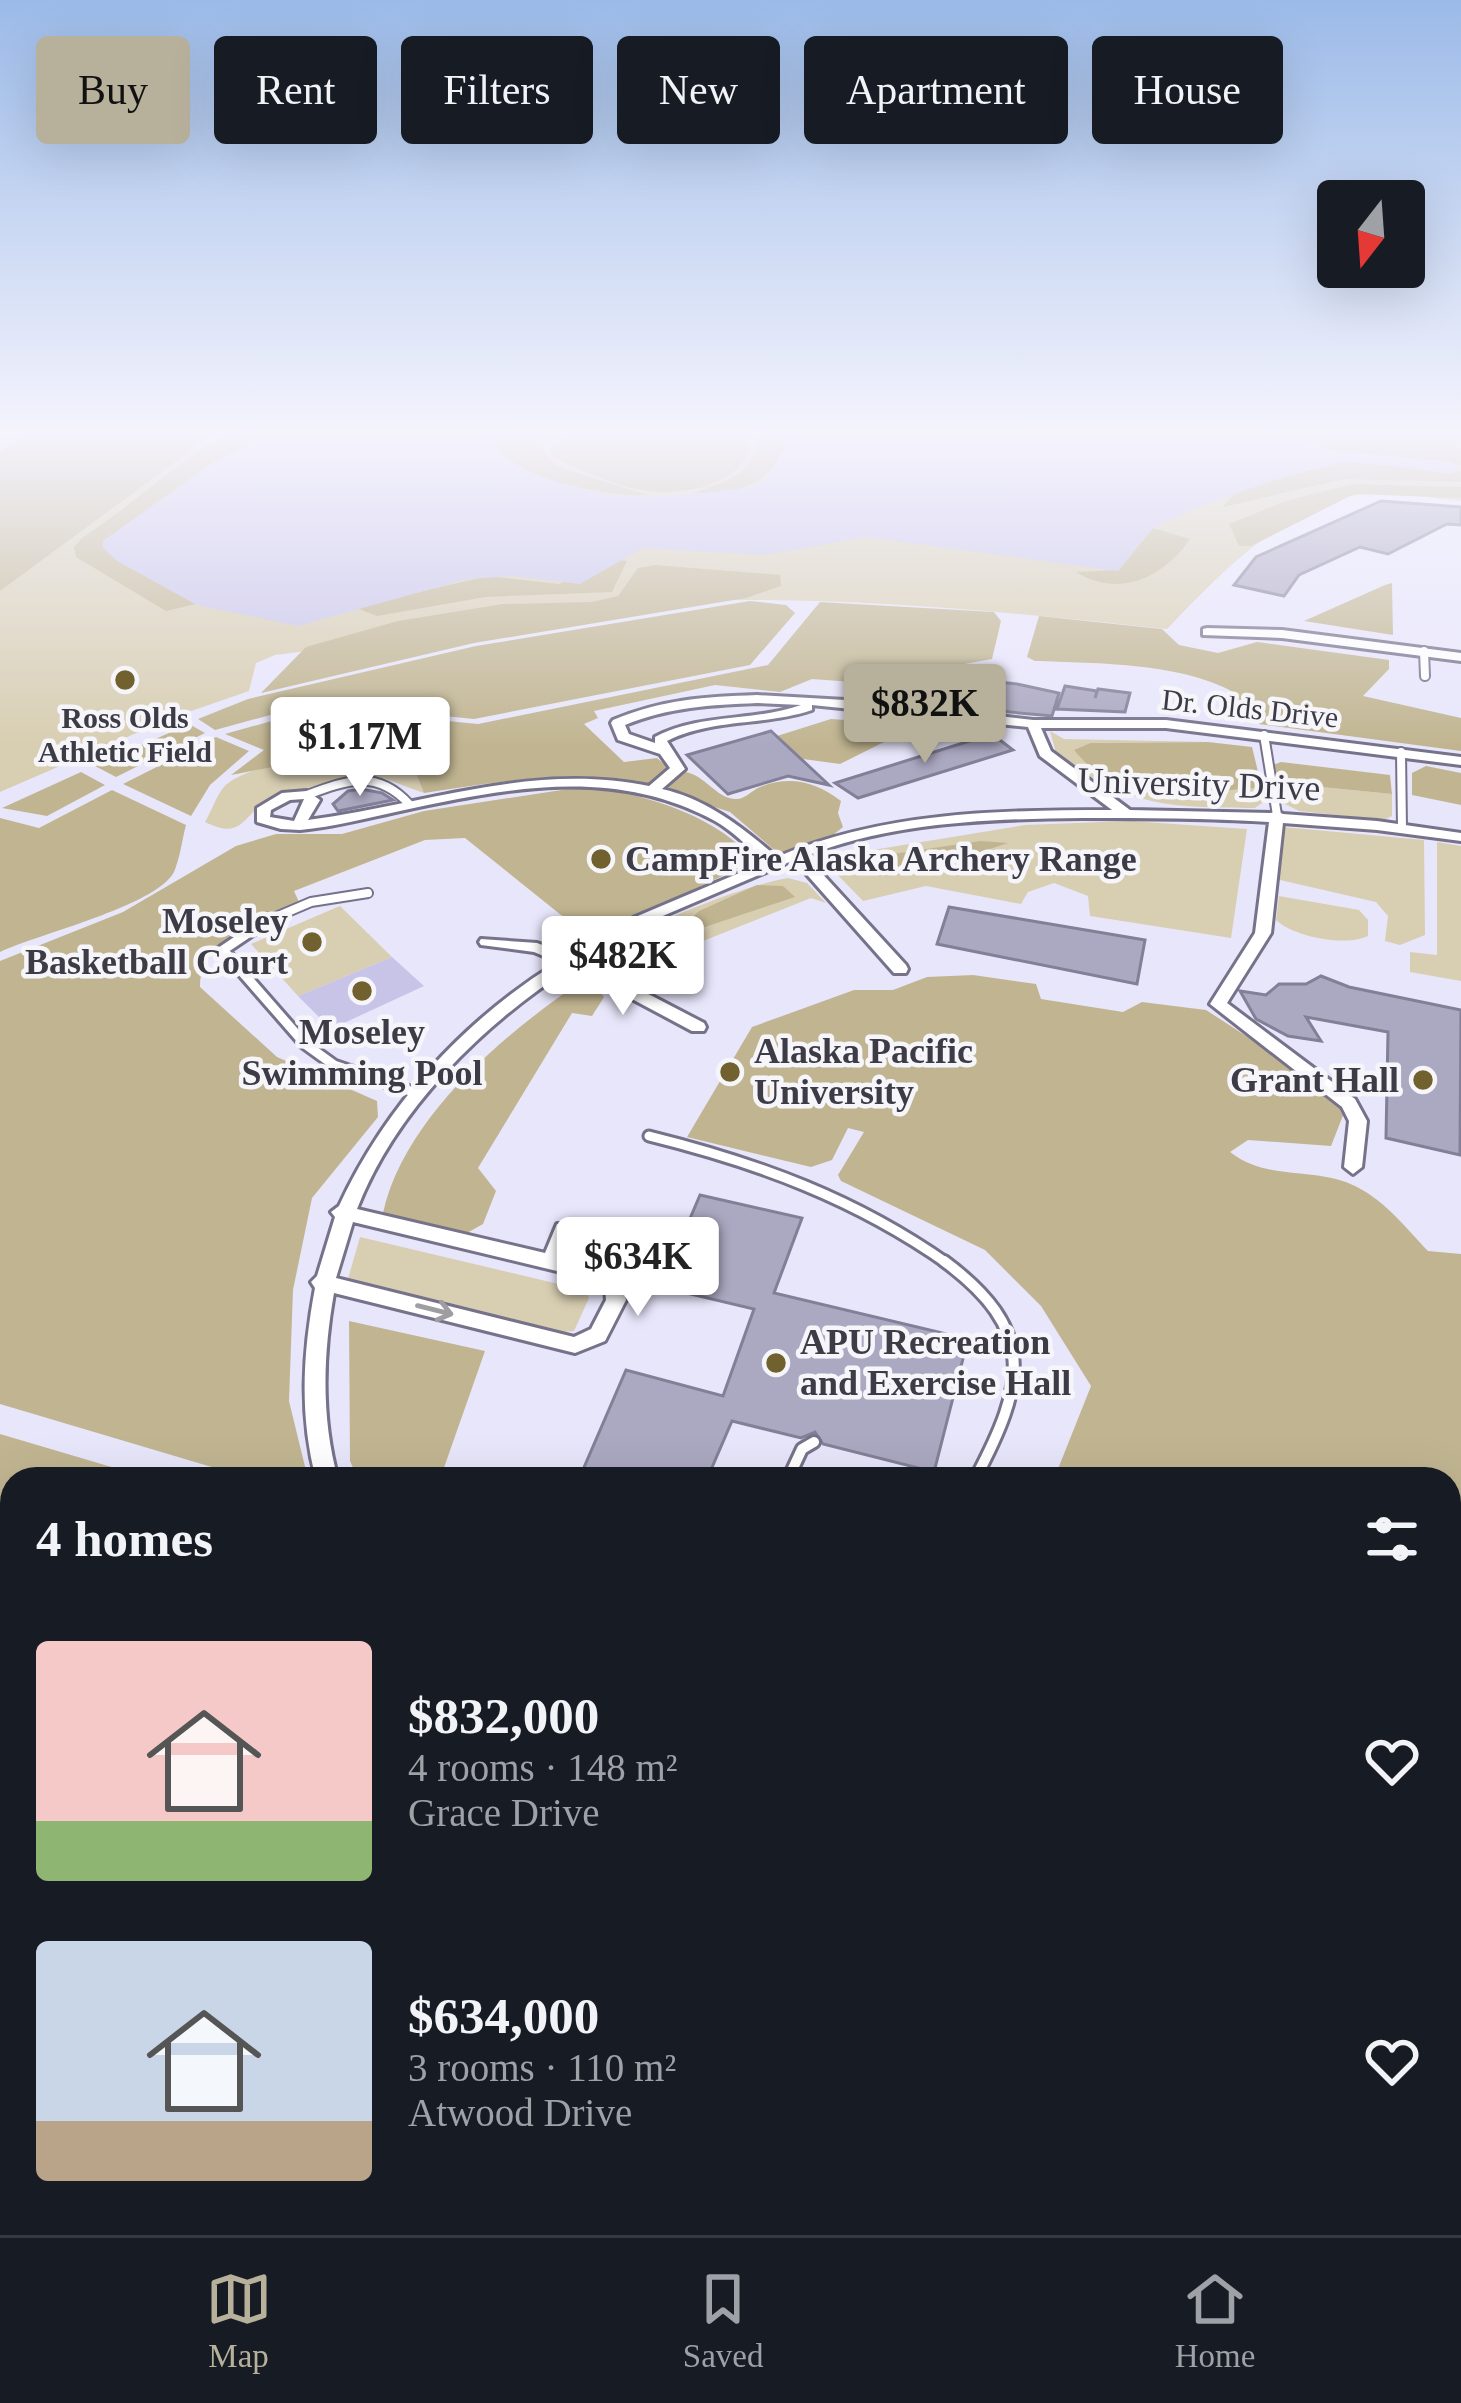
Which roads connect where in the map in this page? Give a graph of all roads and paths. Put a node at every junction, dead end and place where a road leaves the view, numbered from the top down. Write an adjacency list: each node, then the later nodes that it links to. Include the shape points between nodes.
1 (1207, 632): 2 (street)
2 (1424, 651): 3 (street); 4 (lane)
3 (1461, 658)
4 (1425, 676)
5 (811, 705): 6 (street, Dr. Olds Drive); 8 (street, via 771,720 679,730 659,740); 8 (street, Dr. Olds Drive, via 723,698 617,723 623,736)
6 (1033, 724): 7 (street, Dr. Olds Drive, via 1166,724); 14 (street, via 1046,752)
7 (1264, 735): 9 (street, Dr. Olds Drive); 15 (lane)
8 (665, 751): 11 (street, via 678,770)
9 (1401, 752): 10 (street, Dr. Olds Drive); 17 (lane)
10 (1461, 761)
11 (650, 792): 13 (street, via 596,779 549,779); 20 (street, via 747,832)
12 (307, 795): 13 (lane, via 376,776); 16 (street, via 313,800); 16 (street, via 274,800 262,818)
13 (409, 804): 16 (street)
14 (1127, 814): 15 (street, University Drive); 19 (street, University Drive, via 1039,812 903,827)
15 (1277, 815): 17 (street, University Drive); 28 (street, via 1263,933 1218,1004 1349,1103 1358,1121)
16 (303, 825)
17 (1402, 828): 18 (street, University Drive)
18 (1461, 837)
19 (797, 855): 20 (street, University Drive); 24 (street)
20 (776, 863): 23 (street, University Drive, via 650,916)
21 (368, 893): 26 (lane, via 345,892 283,914 223,950 305,1044 334,1065)
22 (487, 942): 23 (street)
23 (574, 962): 25 (street); 26 (street, University Drive, via 493,1020)
24 (900, 969)
25 (698, 1027)
26 (418, 1094): 29 (street, University Drive)
27 (649, 1136): 36 (lane, via 811,1185 988,1297 1010,1327 1014,1370)
28 (1353, 1167)
29 (341, 1213): 31 (street); 32 (street, University Drive)
30 (564, 1229): 31 (street)
31 (550, 1262): 32 (street, one-way to 31, via 586,1342 616,1300 615,1284)
32 (321, 1282): 34 (street, University Drive, via 312,1382)
33 (814, 1442): 35 (lane)
34 (323, 1467)
35 (793, 1467)
36 (981, 1467)

